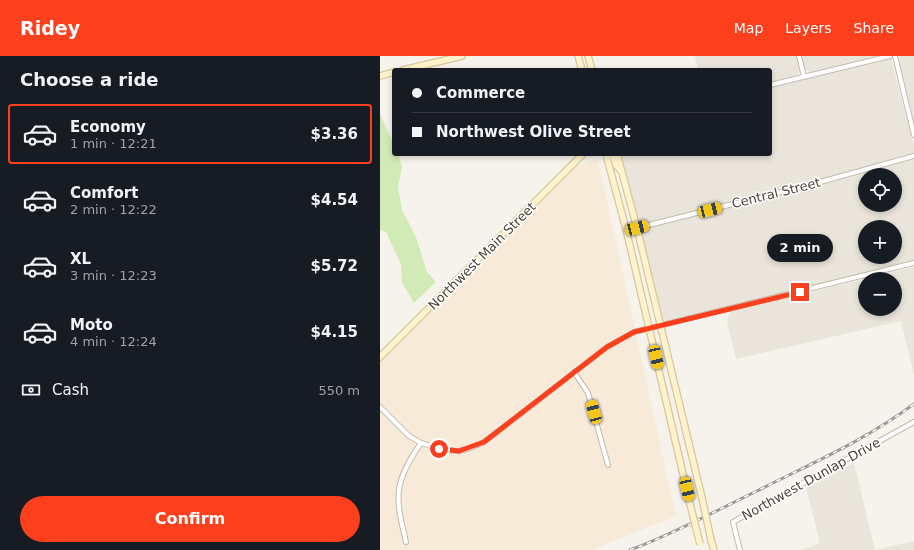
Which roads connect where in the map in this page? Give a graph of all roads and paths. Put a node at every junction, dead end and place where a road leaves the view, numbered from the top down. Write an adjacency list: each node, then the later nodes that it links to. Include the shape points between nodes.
1 (462, 56): 7 (main road)
2 (578, 56): 8 (main road)
3 (588, 56): 9 (main road)
4 (799, 56): 12 (street)
5 (890, 56): 12 (street)
6 (895, 56): 14 (street)
7 (411, 68)
8 (581, 68)
9 (591, 68)
10 (392, 73): 11 (main road)
11 (380, 76)
12 (804, 77): 13 (street)
13 (772, 85)
14 (914, 135)
15 (581, 156): 25 (main road, Northwest Main Street)
16 (606, 156): 24 (main road)
17 (613, 156): 20 (main road)
18 (618, 156): 20 (main road)
19 (914, 156): 21 (street, Central Street)
20 (622, 172): 21 (main road)
21 (637, 228): 23 (main road)
22 (914, 264): 23 (street)
23 (659, 326): 24 (street); 33 (main road, bridge)
24 (649, 328): 26 (street, via 620,338); 32 (main road, bridge)
25 (380, 357)
26 (574, 372): 29 (street, via 484,442 459,451); 30 (street, via 588,393)
27 (380, 407): 29 (street, via 409,436)
28 (914, 422): 34 (street, Northwest Dunlap Drive, via 733,522)
29 (421, 444): 31 (street, via 404,470 399,483 399,512)
30 (608, 465)
31 (406, 542)
32 (701, 547)
33 (714, 550)
34 (740, 550)

